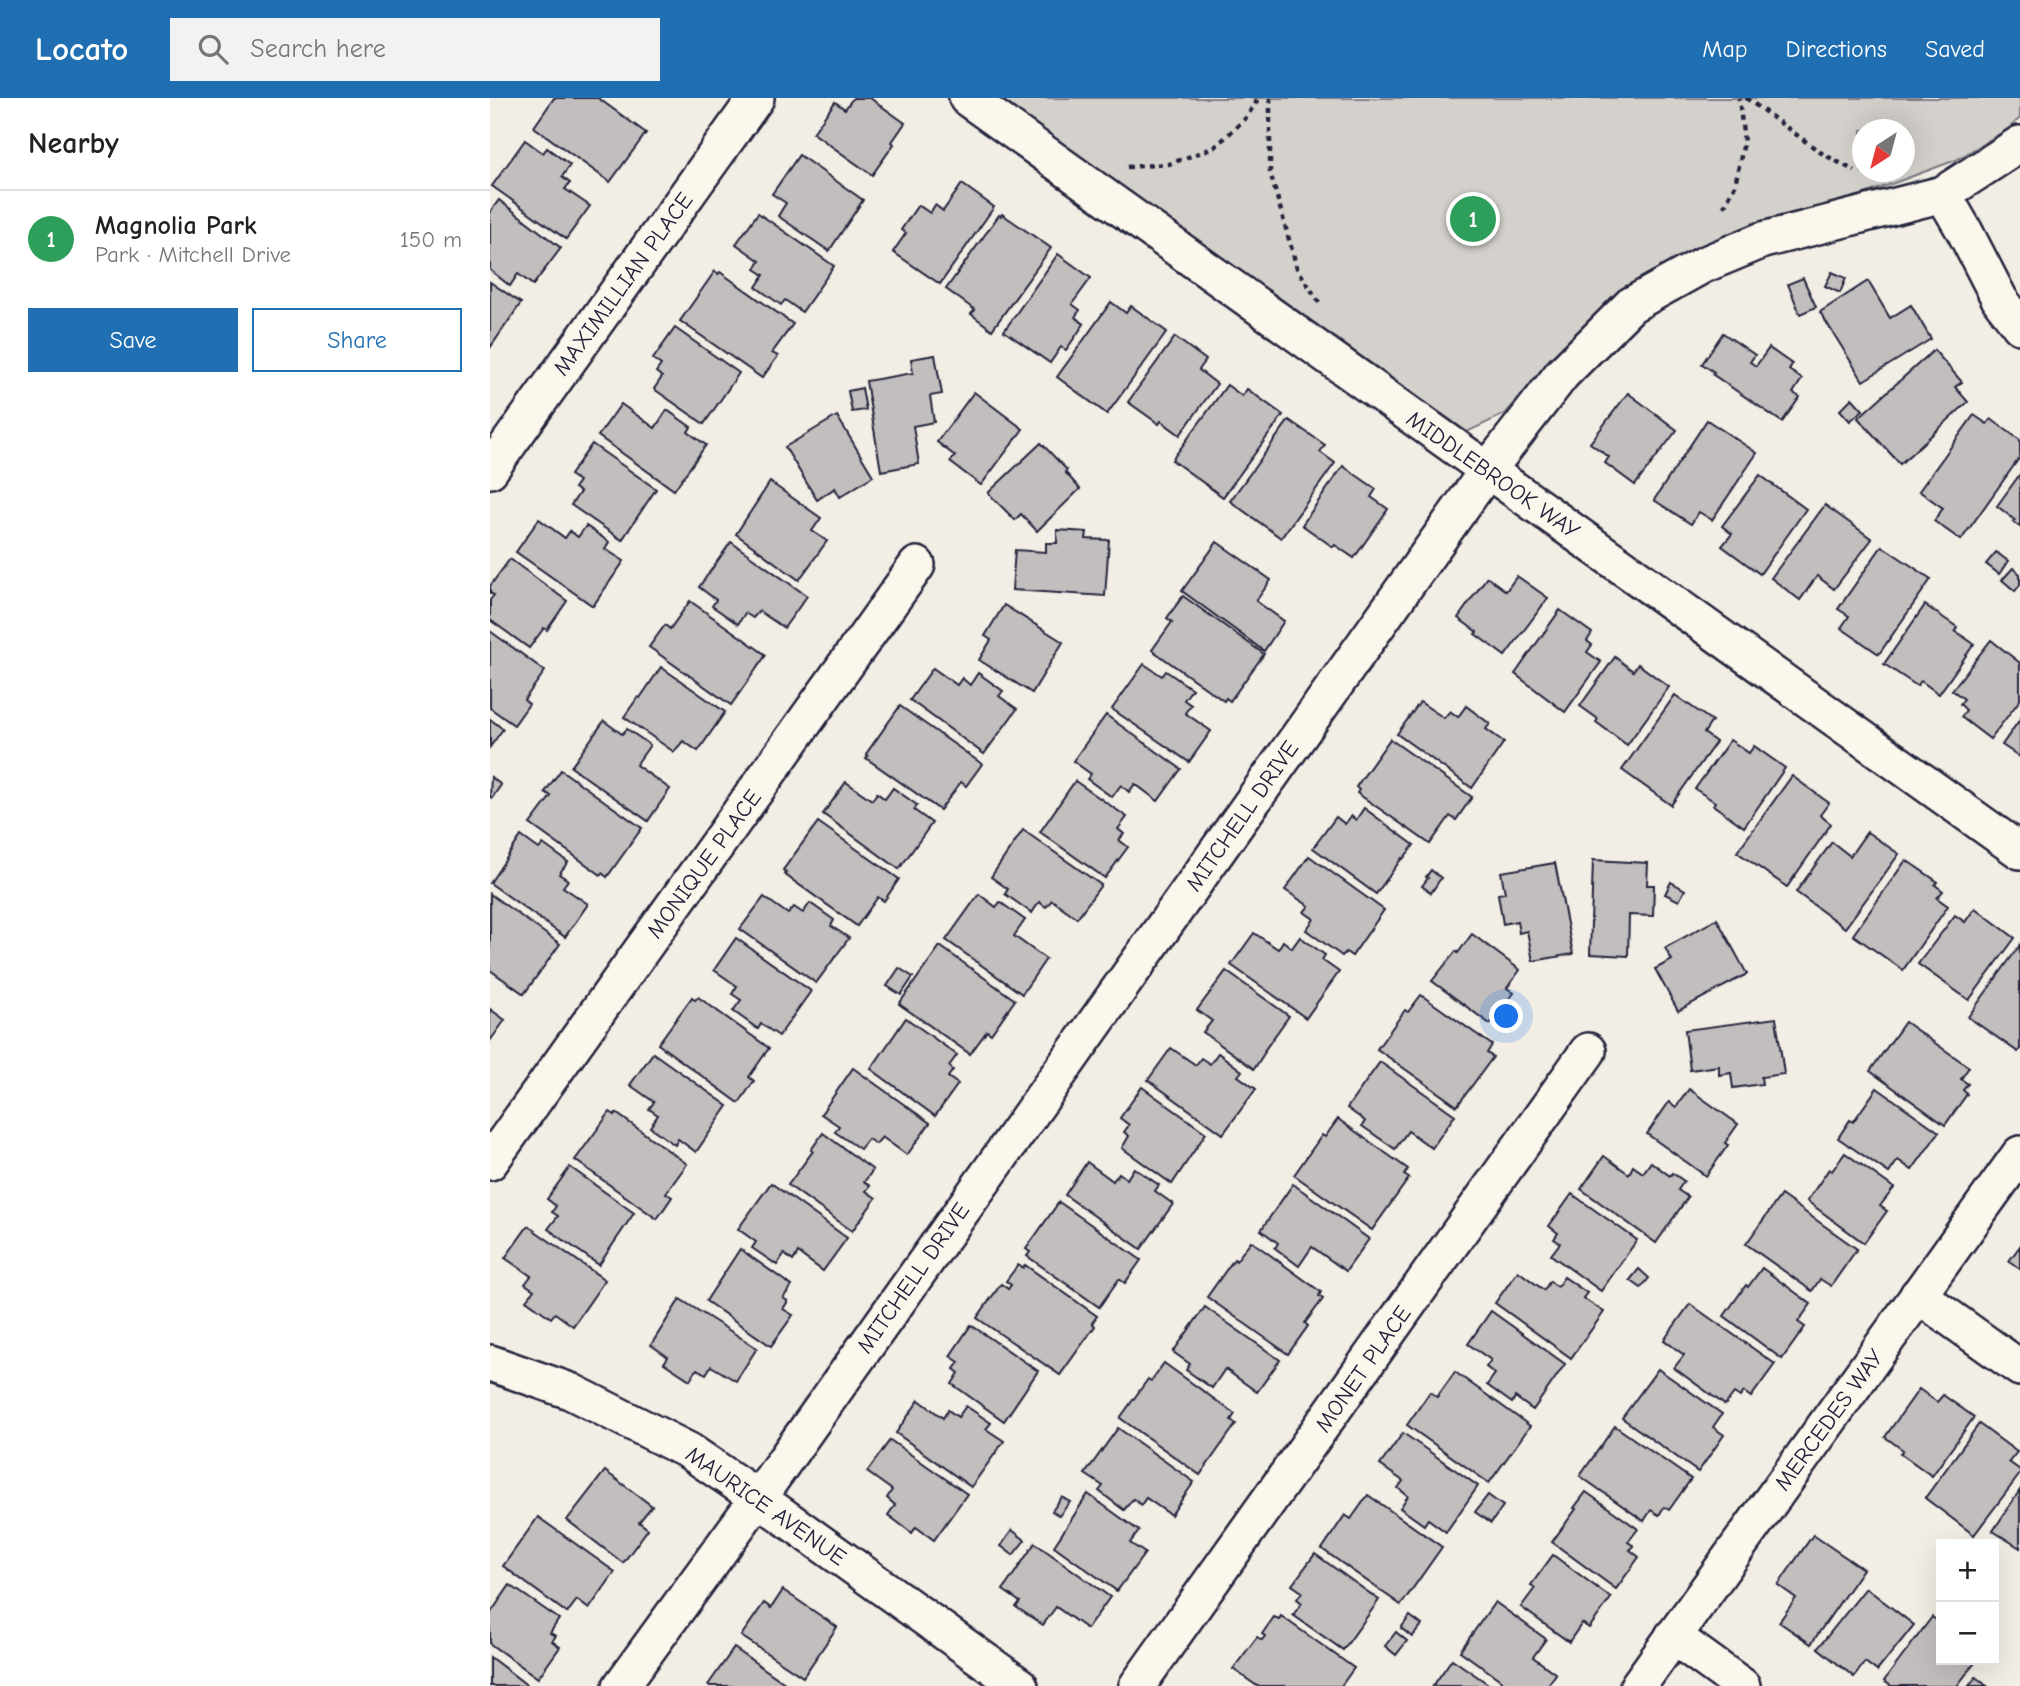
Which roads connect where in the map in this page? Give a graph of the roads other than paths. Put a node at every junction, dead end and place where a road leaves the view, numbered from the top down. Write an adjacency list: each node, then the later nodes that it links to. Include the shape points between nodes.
1 (756, 98): 6 (street, MAXIMILLIAN PLACE)
2 (967, 98): 7 (street, MIDDLEBROOK WAY)
3 (2020, 144): 4 (street, MITCHELL DRIVE)
4 (1943, 194): 5 (street, via 2000,300); 7 (street, MITCHELL DRIVE, via 1763,240 1703,265 1631,305 1562,374)
5 (2020, 327)
6 (490, 470)
7 (1487, 471): 9 (street, MIDDLEBROOK WAY); 16 (street, MITCHELL DRIVE)
8 (917, 565): 12 (street, MONIQUE PLACE)
9 (2020, 850)
10 (1588, 1051): 20 (street, MONET PLACE)
11 (2020, 1154): 13 (street, MERCEDES WAY)
12 (490, 1162)
13 (1919, 1295): 15 (street); 17 (street, MERCEDES WAY)
14 (490, 1363): 16 (street, MAURICE AVENUE, via 570,1391 690,1451)
15 (2020, 1368)
16 (758, 1498): 18 (street, MITCHELL DRIVE); 19 (street, MAURICE AVENUE)
17 (1673, 1636): 21 (street, MERCEDES WAY); 22 (street)
18 (621, 1686)
19 (1020, 1686)
20 (1137, 1686)
21 (1638, 1686)
22 (1742, 1686)

